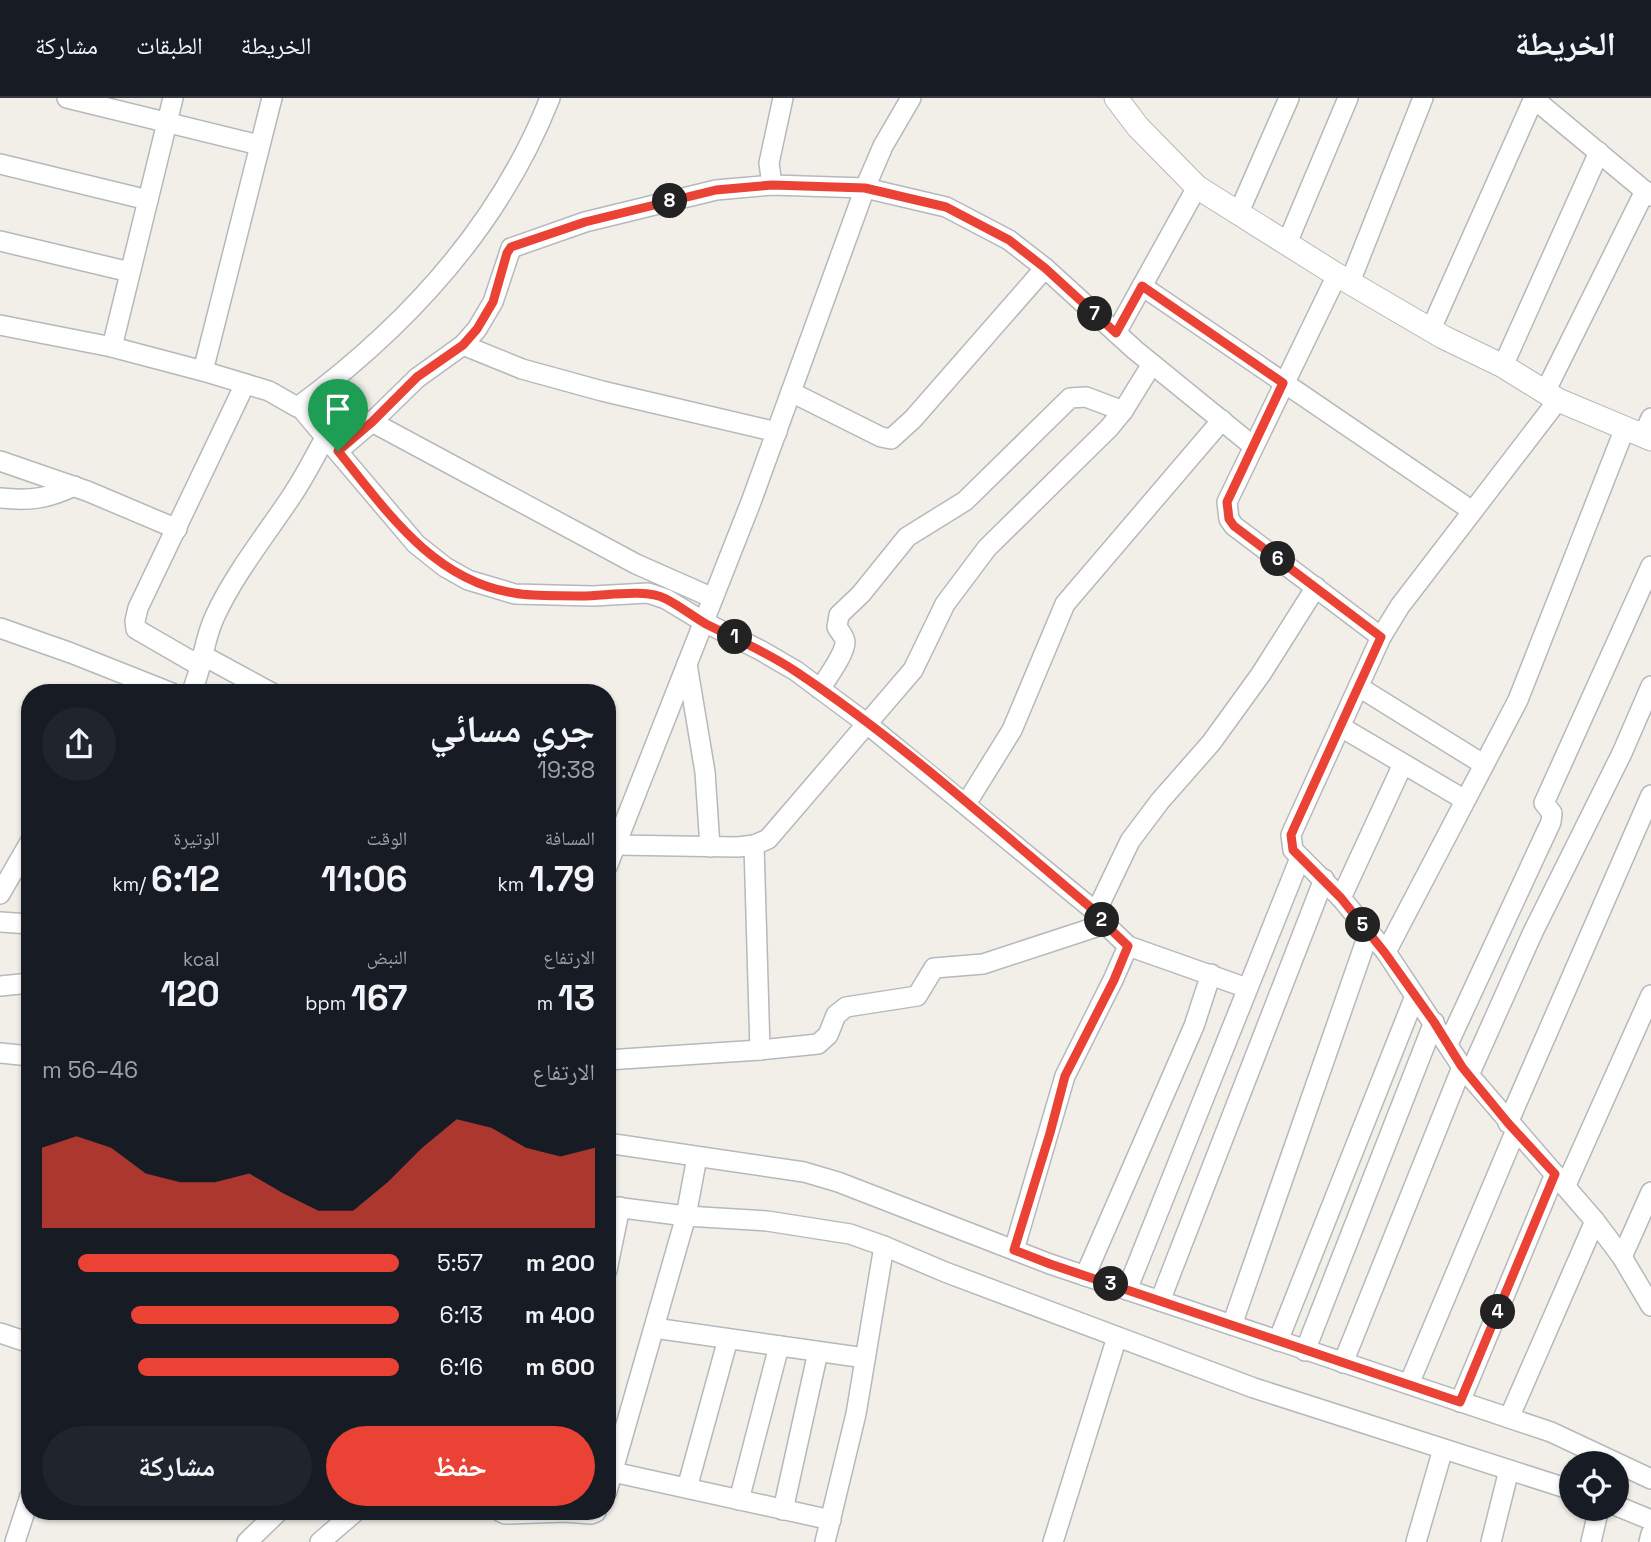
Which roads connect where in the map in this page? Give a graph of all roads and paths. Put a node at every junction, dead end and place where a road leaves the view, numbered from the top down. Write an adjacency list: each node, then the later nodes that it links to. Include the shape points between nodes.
1 (67, 98): 12 (street)
2 (173, 98): 12 (street)
3 (272, 98): 13 (street)
4 (550, 98): 40 (street, via 520,160 460,254 386,336)
5 (783, 98): 16 (street, via 769,163)
6 (911, 98): 18 (street)
7 (1116, 98): 17 (street)
8 (1289, 98): 21 (street)
9 (1348, 98): 23 (street)
10 (1423, 98): 26 (street)
11 (1533, 98): 14 (street); 28 (street)
12 (167, 122): 13 (street); 20 (street)
13 (259, 145): 35 (street)
14 (1599, 152): 19 (street); 34 (street)
15 (0, 164): 20 (street)
16 (772, 185): 18 (street); 31 (street, via 716,190 585,222 511,247 493,302)
17 (1197, 187): 21 (street); 27 (street)
18 (865, 188): 24 (street, via 946,207 1009,240); 38 (street)
19 (1648, 193): 39 (street)
20 (148, 200): 25 (street)
21 (1239, 212): 23 (street)
22 (0, 241): 25 (street)
23 (1287, 243): 26 (street)
24 (1045, 268): 30 (street); 38 (street, via 891,439 874,435)
25 (130, 272): 32 (street)
26 (1344, 278): 28 (street); 36 (street)
27 (1142, 286): 30 (street); 36 (street)
28 (1431, 330): 34 (street)
29 (2, 331): 32 (street)
30 (1116, 333): 33 (street)
31 (463, 345): 43 (street, via 417,377); 45 (street, via 522,369)
32 (112, 347): 35 (street)
33 (1152, 364): 41 (street); 42 (street)
34 (1503, 366): 39 (street)
35 (203, 371): 37 (street)
36 (1283, 383): 47 (street); 51 (street)
37 (245, 384): 40 (street); 52 (street)
38 (791, 392): 45 (street)
39 (1552, 396): 44 (street); 51 (street)
40 (299, 406): 46 (street)
41 (1124, 411): 65 (street, via 1086,397 1070,398 965,501 907,537 839,615 836,627 845,643); 66 (street, via 987,548 946,604 913,670)
42 (1222, 420): 47 (street); 72 (street, via 1065,604 1012,730)
43 (372, 422): 46 (street); 55 (street, via 636,564)
44 (1642, 430): 69 (street, via 1518,700)
45 (777, 432): 55 (street)
46 (332, 443): 56 (street, via 416,544 468,580 515,593 648,593); 60 (street, via 235,579 204,643)
47 (1253, 446): 54 (street, via 1227,502 1229,519)
48 (0, 461): 49 (street)
49 (74, 486): 50 (street, via 43,498); 52 (street)
50 (2, 504)
51 (1471, 510): 58 (street)
52 (177, 529): 60 (street, via 138,608 136,629)
53 (1651, 566): 94 (street, via 1544,803 1552,813 1551,822)
54 (1316, 587): 58 (street); 81 (street, via 1211,743 1130,841)
55 (713, 598): 56 (street)
56 (704, 622): 59 (street); 65 (street, via 761,650)
57 (0, 628): 61 (street)
58 (1381, 637): 64 (street)
59 (687, 664): 73 (street); 75 (street, via 705,772)
60 (198, 673): 62 (street)
61 (130, 684)
62 (239, 684)
63 (1651, 686): 99 (street)
64 (1359, 687): 67 (street); 69 (street)
65 (820, 689): 66 (street)
66 (866, 723): 72 (street); 74 (street, via 775,832)
67 (1340, 727): 68 (street); 77 (street, via 1291,835 1293,850)
68 (1404, 764): 71 (street); 80 (street)
69 (1483, 764): 71 (street)
70 (1651, 795): 100 (street)
71 (1465, 800): 86 (street)
72 (967, 804): 81 (street)
73 (616, 845): 75 (street)
74 (754, 845): 75 (street); 95 (street)
75 (710, 847)
76 (21, 858): 79 (street)
77 (1300, 858): 78 (street); 90 (street)
78 (1324, 879): 80 (street); 113 (street)
79 (0, 894)
80 (1341, 898): 84 (street)
81 (1100, 918): 85 (street); 95 (street, via 983,964 934,968 917,996 846,1007 818,1044)
82 (0, 922): 83 (street)
83 (21, 923)
84 (1368, 932): 86 (street); 115 (street)
85 (1128, 946): 87 (street); 109 (street, via 1065,1076)
86 (1385, 953): 92 (street)
87 (1211, 974): 90 (street); 111 (street, via 1194,1026)
88 (21, 984): 89 (street)
89 (0, 986)
90 (1247, 988): 112 (street)
91 (1651, 995): 103 (street)
92 (1415, 996): 93 (street); 121 (street)
93 (1434, 1022): 94 (street); 123 (street)
94 (1448, 1044): 99 (street)
95 (760, 1050): 98 (street)
96 (0, 1053): 97 (street)
97 (21, 1055)
98 (616, 1059)
99 (1466, 1071): 100 (street); 126 (street)
100 (1512, 1126): 103 (street); 127 (street)
101 (616, 1144): 102 (street)
102 (697, 1157): 106 (street); 109 (street, via 804,1172)
103 (1561, 1180): 107 (street); 128 (street)
104 (1651, 1192): 110 (street)
105 (616, 1207): 106 (street)
106 (686, 1216): 108 (street, via 767,1221 850,1234); 116 (street)
107 (1595, 1221): 110 (street); 129 (street)
108 (884, 1245): 118 (street); 125 (street)
109 (1014, 1250): 111 (street)
110 (1622, 1257): 114 (street)
111 (1085, 1276): 112 (street)
112 (1127, 1290): 113 (street)
113 (1160, 1301): 115 (street)
114 (1651, 1306)
115 (1232, 1325): 121 (street)
116 (654, 1328): 119 (street); 131 (street)
117 (0, 1334): 120 (street)
118 (1117, 1337): 130 (street, via 1254,1388); 151 (street)
119 (728, 1339): 122 (street); 136 (street)
120 (21, 1340)
121 (1278, 1341): 123 (street)
122 (779, 1346): 124 (street); 137 (street)
123 (1305, 1351): 126 (street)
124 (818, 1352): 125 (street); 138 (street)
125 (865, 1358): 143 (street)
126 (1343, 1363): 127 (street)
127 (1409, 1384): 128 (street)
128 (1460, 1402): 129 (street)
129 (1509, 1418): 134 (street, via 1552,1432)
130 (1443, 1449): 132 (street); 152 (street)
131 (616, 1461)
132 (1509, 1470): 135 (street); 153 (street)
133 (616, 1473): 136 (street)
134 (1651, 1479)
135 (1559, 1486)
136 (687, 1488): 137 (street)
137 (739, 1500): 138 (street)
138 (783, 1510): 143 (street)
139 (1629, 1511): 144 (street)
140 (22, 1520): 147 (street)
141 (270, 1520): 148 (street)
142 (346, 1520): 149 (street)
143 (831, 1520): 150 (street)
144 (1651, 1520)
145 (1596, 1521): 154 (street)
146 (1651, 1534): 155 (street)
147 (15, 1542)
148 (247, 1542)
149 (320, 1542)
150 (825, 1542)
151 (1053, 1542)
152 (1416, 1542)
153 (1491, 1542)
154 (1591, 1542)
155 (1649, 1542)

